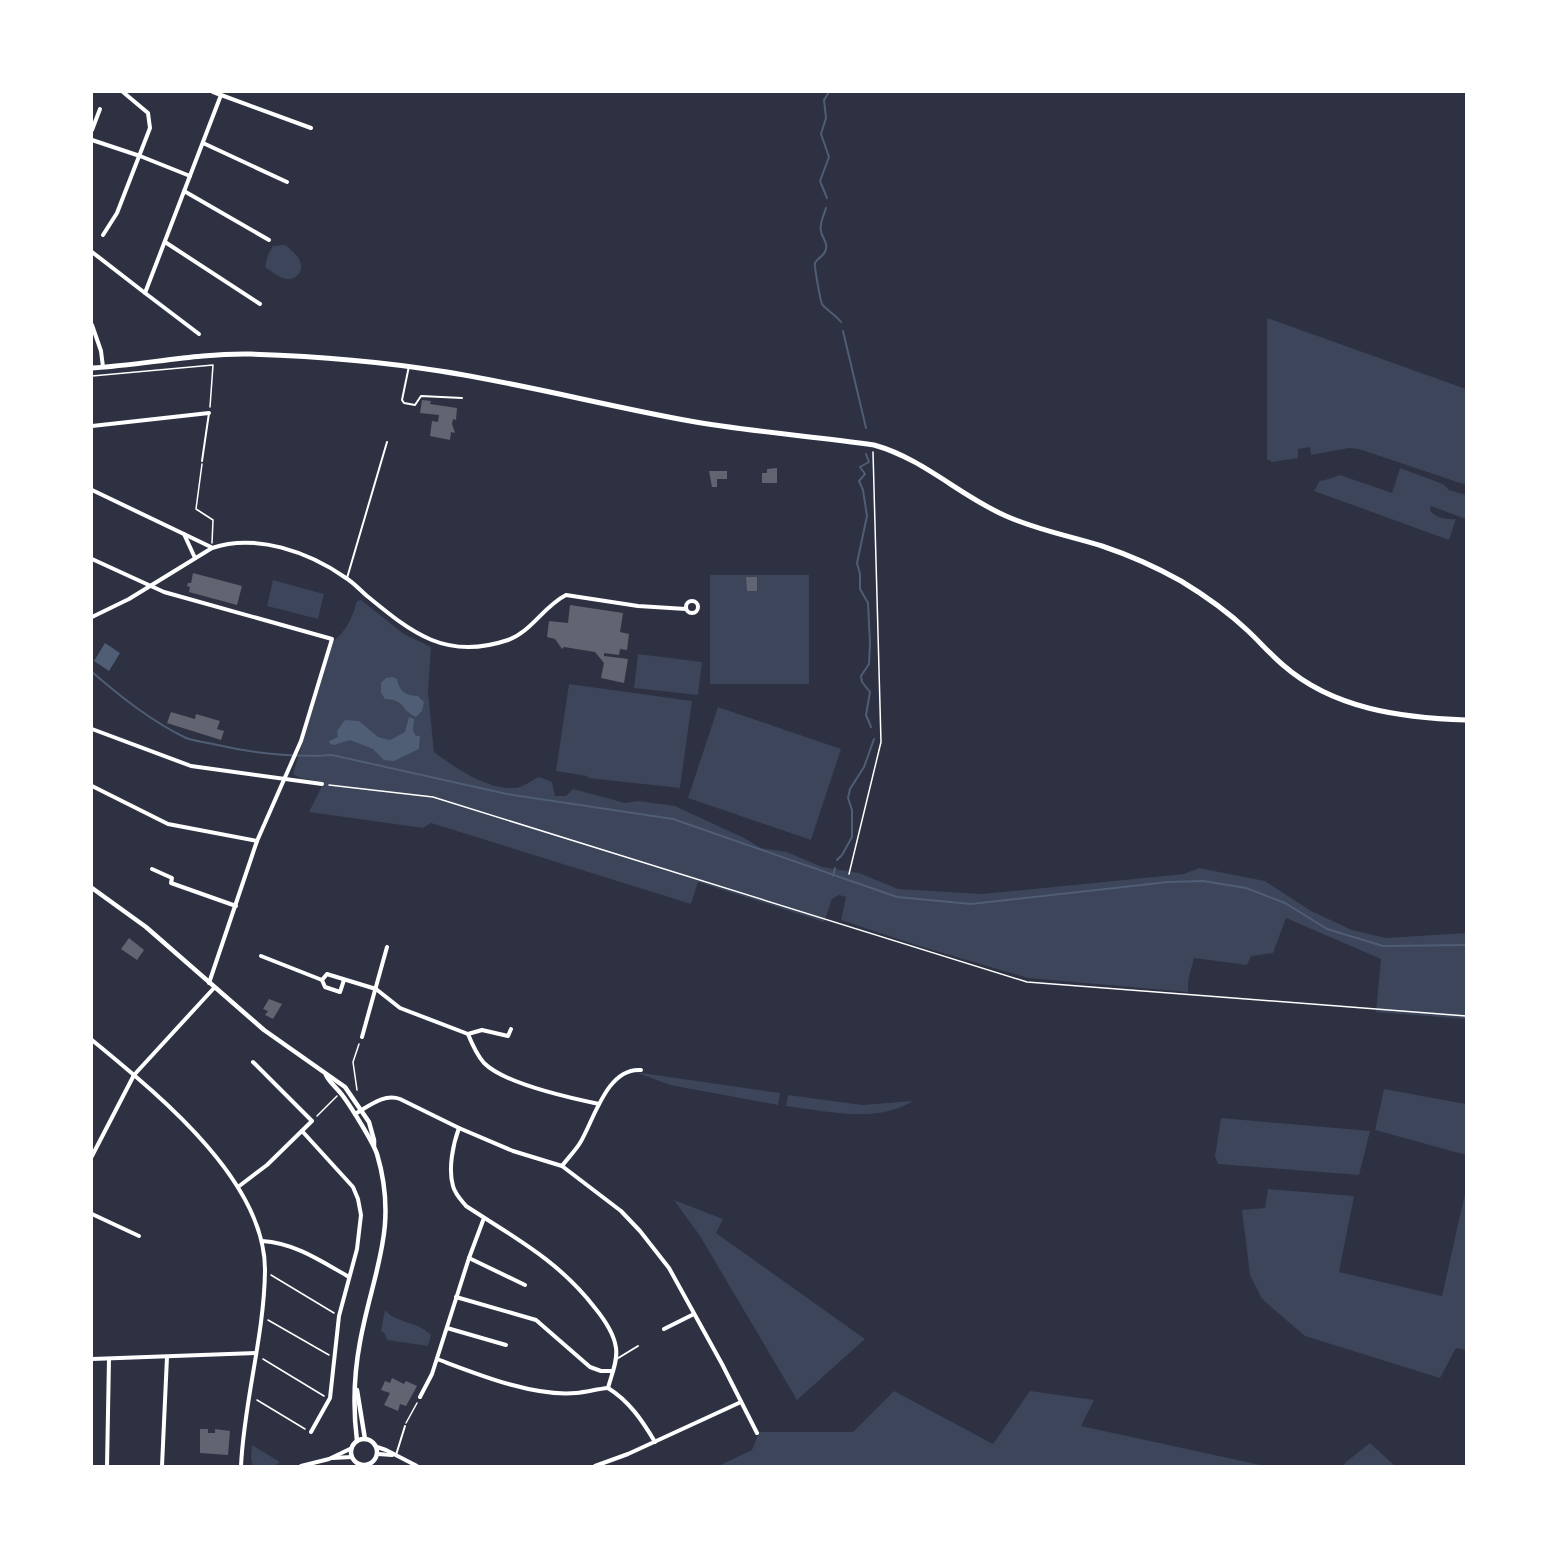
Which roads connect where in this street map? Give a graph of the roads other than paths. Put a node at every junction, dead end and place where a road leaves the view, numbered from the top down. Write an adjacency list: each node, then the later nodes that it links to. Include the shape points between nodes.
1 (123, 92): 9 (street, via 143,107 150,119)
2 (213, 92): 3 (street)
3 (221, 94): 5 (street); 8 (street)
4 (100, 109): 6 (street)
5 (311, 128)
6 (92, 130)
7 (92, 139): 9 (street)
8 (203, 143): 10 (street); 11 (street)
9 (140, 156): 10 (street); 13 (street, via 117,213)
10 (190, 176): 12 (street)
11 (287, 182)
12 (184, 191): 14 (street); 15 (street)
13 (103, 235)
14 (269, 240)
15 (165, 242): 17 (street); 18 (street)
16 (92, 252): 17 (street)
17 (145, 293): 20 (street)
18 (261, 304)
19 (92, 325): 23 (street)
20 (199, 334)
21 (409, 366): 23 (main road, via 241,354); 24 (lane, via 404,403 415,405 420,396); 38 (main road, via 716,426 892,450 1003,515 1124,554 1172,577 1224,610 1283,665 1325,693 1381,711)
22 (92, 368): 23 (main road)
23 (103, 368)
24 (462, 398)
25 (209, 413): 26 (street); 28 (lane)
26 (92, 426)
27 (387, 442): 34 (lane)
28 (202, 461)
29 (92, 490): 30 (street)
30 (184, 533): 31 (street); 32 (street)
31 (212, 548): 32 (street); 34 (street, via 225,543 272,545 294,551)
32 (195, 558): 35 (street)
33 (92, 559): 35 (street)
34 (347, 578): 36 (street, via 407,629 459,646 510,639 566,595)
35 (149, 587): 37 (street); 40 (street, via 332,639 301,741)
36 (686, 609)
37 (92, 616)
38 (1467, 720)
39 (92, 729): 40 (street, via 191,766)
40 (284, 780): 41 (street); 43 (street)
41 (322, 784)
42 (92, 786): 43 (street, via 168,824)
43 (257, 841): 46 (street)
44 (152, 869): 46 (street, via 172,878 171,883)
45 (92, 888): 51 (street, via 146,927)
46 (236, 906): 51 (street)
47 (387, 947): 52 (street)
48 (261, 956): 49 (street)
49 (322, 980): 50 (street, via 327,974); 50 (street, via 325,987 340,992)
50 (344, 980): 52 (street)
51 (211, 986): 59 (street); 60 (street)
52 (376, 989): 54 (street, via 400,1008); 55 (street)
53 (511, 1029): 54 (street, via 508,1036 482,1030)
54 (468, 1034): 61 (street, via 485,1064 507,1078)
55 (362, 1037)
56 (92, 1040): 60 (street)
57 (253, 1062): 65 (street, via 312,1121)
58 (641, 1070): 61 (street, via 633,1069 615,1079)
59 (326, 1074): 62 (street, via 345,1087); 63 (street)
60 (134, 1075): 67 (street); 69 (street, via 193,1131)
61 (599, 1104): 68 (street, via 580,1143)
62 (362, 1110): 63 (street); 64 (street, via 393,1096); 66 (street)
63 (355, 1114): 66 (street)
64 (459, 1128): 68 (street); 71 (street, via 452,1146 452,1185 466,1206)
65 (302, 1131): 69 (street); 75 (street, via 345,1176 358,1199 361,1230)
66 (374, 1146): 90 (street, via 386,1189 385,1240 360,1342)
67 (92, 1156)
68 (562, 1166): 78 (street, via 621,1211 640,1231 669,1268)
69 (238, 1187): 73 (street)
70 (92, 1214): 72 (street)
71 (484, 1218): 74 (street); 88 (street, via 567,1275 604,1320 616,1347)
72 (139, 1236)
73 (262, 1241): 75 (street, via 298,1249); 83 (street, via 265,1274)
74 (469, 1257): 76 (street); 77 (street)
75 (349, 1277): 95 (street, via 338,1327 330,1398)
76 (525, 1285)
77 (456, 1297): 79 (street); 89 (street, via 536,1320 590,1367)
78 (694, 1314): 80 (street); 93 (street)
79 (447, 1328): 81 (street); 87 (street)
80 (664, 1329)
81 (506, 1345)
82 (638, 1346): 88 (lane)
83 (256, 1353): 84 (street); 111 (street)
84 (166, 1357): 86 (street); 110 (street)
85 (92, 1359): 86 (street)
86 (109, 1359): 109 (street)
87 (437, 1359): 91 (street, via 540,1390 576,1393); 92 (street)
88 (615, 1360): 89 (street)
89 (612, 1371): 91 (street)
90 (356, 1385): 97 (street); 98 (street)
91 (608, 1388): 99 (street, via 642,1419)
92 (420, 1397)
93 (741, 1402): 96 (street); 99 (street)
94 (405, 1426): 103 (lane)
95 (311, 1432)
96 (757, 1433)
97 (365, 1439): 98 (street); 100 (street)
98 (357, 1441): 101 (street)
99 (655, 1442): 113 (street)
100 (376, 1447): 102 (street); 103 (street)
101 (352, 1448): 104 (street); 105 (street)
102 (378, 1454): 103 (street); 106 (street)
103 (396, 1455): 108 (street)
104 (352, 1457): 105 (street); 107 (street)
105 (329, 1459): 112 (street)
106 (373, 1465): 107 (street)
107 (365, 1466)
108 (415, 1466)
109 (107, 1467)
110 (162, 1467)
111 (241, 1467)
112 (301, 1467)
113 (596, 1467)

